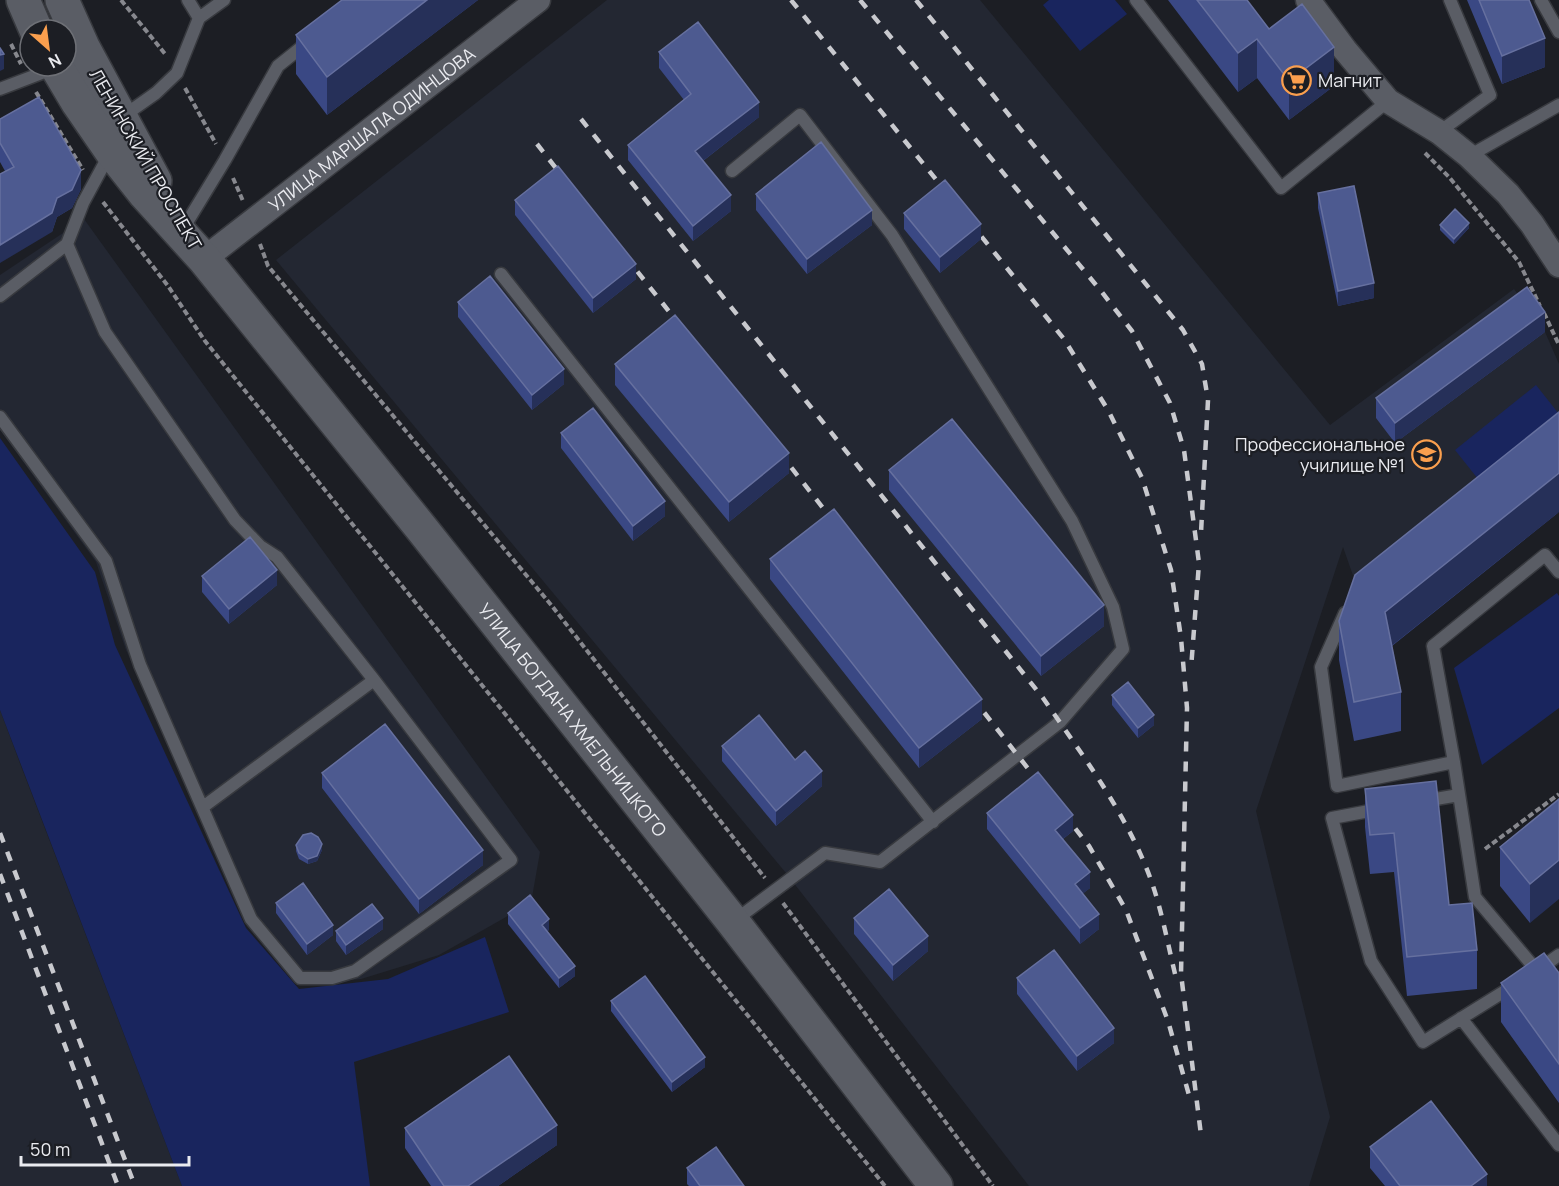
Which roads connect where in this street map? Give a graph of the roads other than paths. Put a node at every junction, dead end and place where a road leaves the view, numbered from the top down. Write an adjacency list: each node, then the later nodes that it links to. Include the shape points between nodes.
1 (23, 0): 10 (main road)
2 (62, 0): 19 (main road, ЛЕНИНСКИЙ ПРОСПЕКТ, via 83,48)
3 (188, 0): 11 (lane)
4 (224, 0): 11 (lane)
5 (538, 0): 25 (street, УЛИЦА МАРШАЛА ОДИНЦОВА)
6 (1136, 0): 17 (lane, via 1281,188)
7 (1308, 0): 17 (street)
8 (1450, 0): 20 (lane, via 1490,95)
9 (1541, 0): 12 (lane)
10 (23, 18)
11 (199, 18): 19 (lane, via 177,73)
12 (1559, 32)
13 (316, 36): 23 (lane, via 278,66)
14 (29, 78): 16 (lane)
15 (54, 78): 19 (main road, ЛЕНИНСКИЙ ПРОСПЕКТ)
16 (0, 89)
17 (1388, 101): 20 (street)
18 (1559, 105): 21 (lane)
19 (109, 130): 23 (main road, ЛЕНИНСКИЙ ПРОСПЕКТ, via 156,183); 24 (lane, via 93,185); 25 (main road, ЛЕНИНСКИЙ ПРОСПЕКТ, via 145,194)
20 (1439, 132): 21 (street)
21 (1469, 156): 26 (street, via 1508,194)
22 (732, 171): 38 (lane, via 800,115 892,235 1072,520 1113,607 1123,649 1060,722)
23 (183, 228): 25 (main road, ЛЕНИНСКИЙ ПРОСПЕКТ)
24 (67, 244): 28 (lane); 32 (lane, via 105,332 235,520 277,557)
25 (204, 259): 39 (main road, УЛИЦА БОГДАНА ХМЕЛЬНИЦКОГО)
26 (1559, 265)
27 (501, 274): 38 (lane)
28 (0, 297)
29 (0, 417): 36 (lane, via 106,561 140,665)
30 (1559, 572): 33 (lane, via 1545,555 1433,646)
31 (1352, 598): 33 (lane, via 1322,667 1336,786)
32 (374, 680): 36 (lane); 36 (lane, via 510,860 355,971 332,978 300,978 251,920)
33 (1454, 762): 34 (lane)
34 (1459, 795): 35 (lane); 41 (lane, via 1475,897)
35 (1413, 803)
36 (203, 807)
37 (1390, 807): 43 (lane, via 1332,818 1371,961 1423,1042)
38 (933, 822): 39 (lane, via 880,862 825,853)
39 (733, 922): 45 (main road, УЛИЦА БОГДАНА ХМЕЛЬНИЦКОГО)
40 (1559, 955): 41 (lane)
41 (1538, 970): 42 (lane); 43 (lane)
42 (1559, 997)
43 (1461, 1018): 44 (lane)
44 (1559, 1145)
45 (936, 1186)

